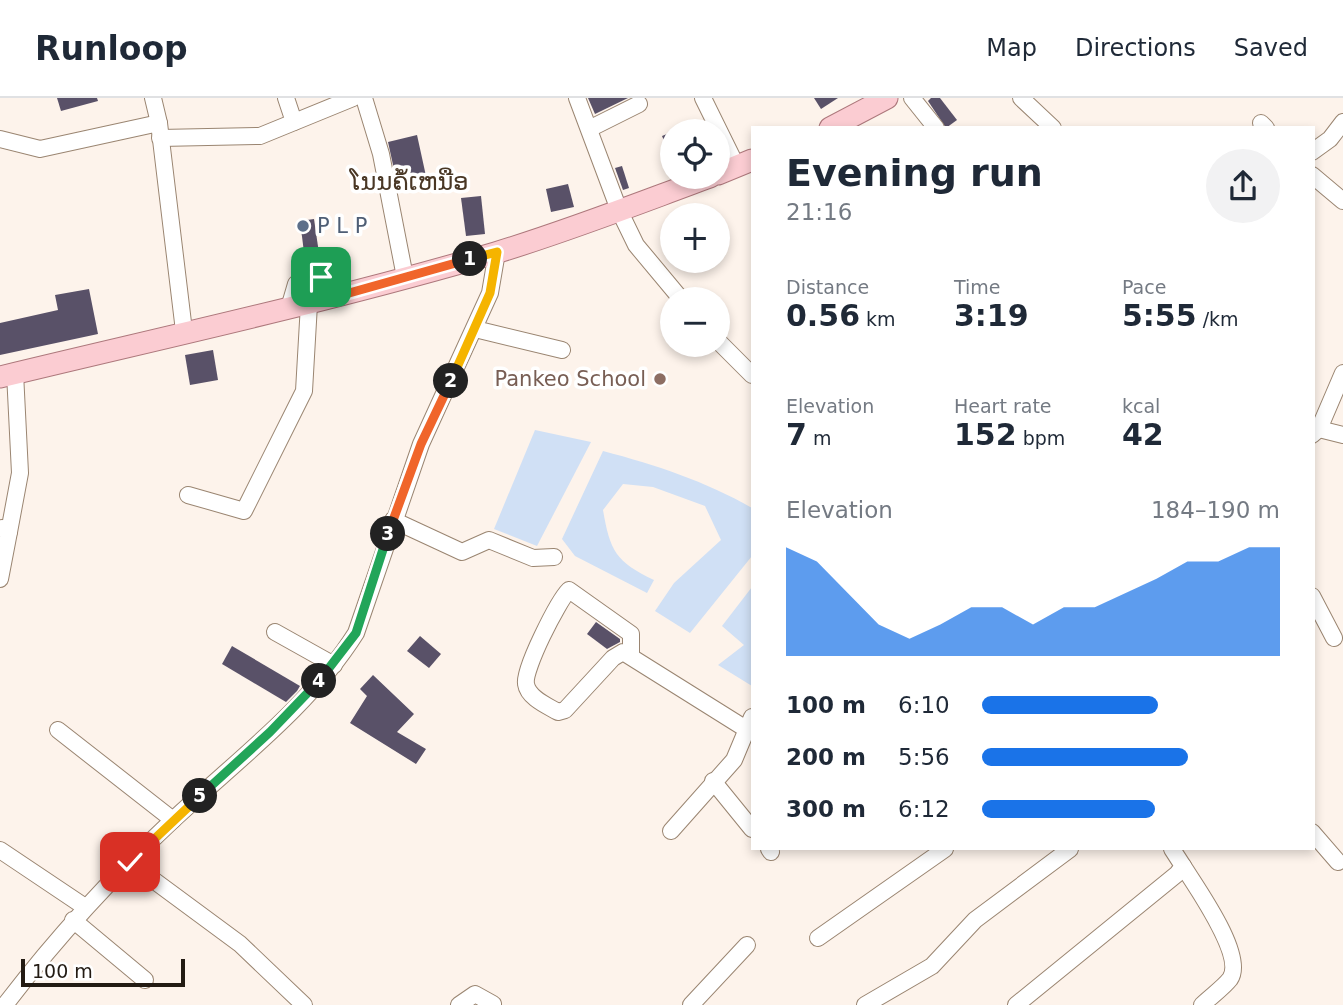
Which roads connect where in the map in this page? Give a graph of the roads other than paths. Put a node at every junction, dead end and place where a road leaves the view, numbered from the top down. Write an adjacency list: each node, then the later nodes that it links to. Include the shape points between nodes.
1 (153, 98): 17 (street)
2 (286, 98): 11 (street)
3 (353, 98): 11 (street)
4 (364, 98): 26 (street, via 382,154)
5 (577, 98): 16 (street)
6 (703, 98): 20 (street)
7 (912, 98): 14 (street)
8 (1021, 98): 15 (street)
9 (883, 99): 13 (main road)
10 (639, 104): 16 (street)
11 (295, 122): 17 (street, via 260,136)
12 (1343, 122): 19 (street)
13 (844, 125)
14 (934, 126)
15 (1052, 126)
16 (591, 128): 24 (street)
17 (159, 131): 18 (street, via 47,148); 30 (street)
18 (0, 139)
19 (1315, 150)
20 (736, 167)
21 (1315, 178): 23 (street)
22 (677, 189): 24 (main road)
23 (1343, 201)
24 (619, 210): 25 (main road); 27 (street, via 636,246)
25 (497, 252): 26 (main road); 29 (street, via 490,293)
26 (405, 277): 28 (main road)
27 (671, 287)
28 (299, 306): 30 (main road); 38 (street, via 304,391 244,511)
29 (475, 328): 31 (street); 39 (street, via 421,444)
30 (184, 331): 35 (main road)
31 (562, 349)
32 (730, 353): 34 (street)
33 (1343, 373): 36 (street)
34 (751, 374)
35 (8, 375): 40 (street, via 20,473)
36 (1316, 432): 37 (street)
37 (1343, 435)
38 (188, 495)
39 (393, 520): 41 (street, via 462,552 489,540 533,558); 47 (street, via 356,633)
40 (4, 529): 42 (street)
41 (554, 556)
42 (0, 579)
43 (1315, 602): 45 (street)
44 (275, 632): 47 (street)
45 (1334, 638)
46 (631, 656): 46 (street, via 631,634 569,590 528,666 525,684 531,695 558,712 613,658 623,652); 48 (street)
47 (334, 665): 51 (street, via 270,732)
48 (749, 723): 50 (street, via 734,760)
49 (58, 730): 51 (street)
50 (713, 781): 52 (street); 53 (street)
51 (173, 820): 59 (street)
52 (751, 828)
53 (671, 831)
54 (1315, 835): 60 (street)
55 (0, 850): 62 (street)
56 (943, 850): 64 (street)
57 (1069, 850): 72 (street, via 975,920 933,966)
58 (1173, 850): 61 (street)
59 (130, 862): 62 (street); 69 (street, via 240,944)
60 (1338, 862)
61 (1183, 866): 73 (street); 74 (street, via 1229,947 1233,967 1231,978)
62 (85, 907): 63 (street)
63 (73, 920): 66 (street); 68 (street)
64 (818, 937)
65 (747, 945): 71 (street)
66 (145, 980)
67 (493, 1004): 70 (street, via 475,994)
68 (5, 1005)
69 (304, 1005)
70 (458, 1005)
71 (691, 1005)
72 (865, 1005)
73 (1016, 1005)
74 (1202, 1005)

